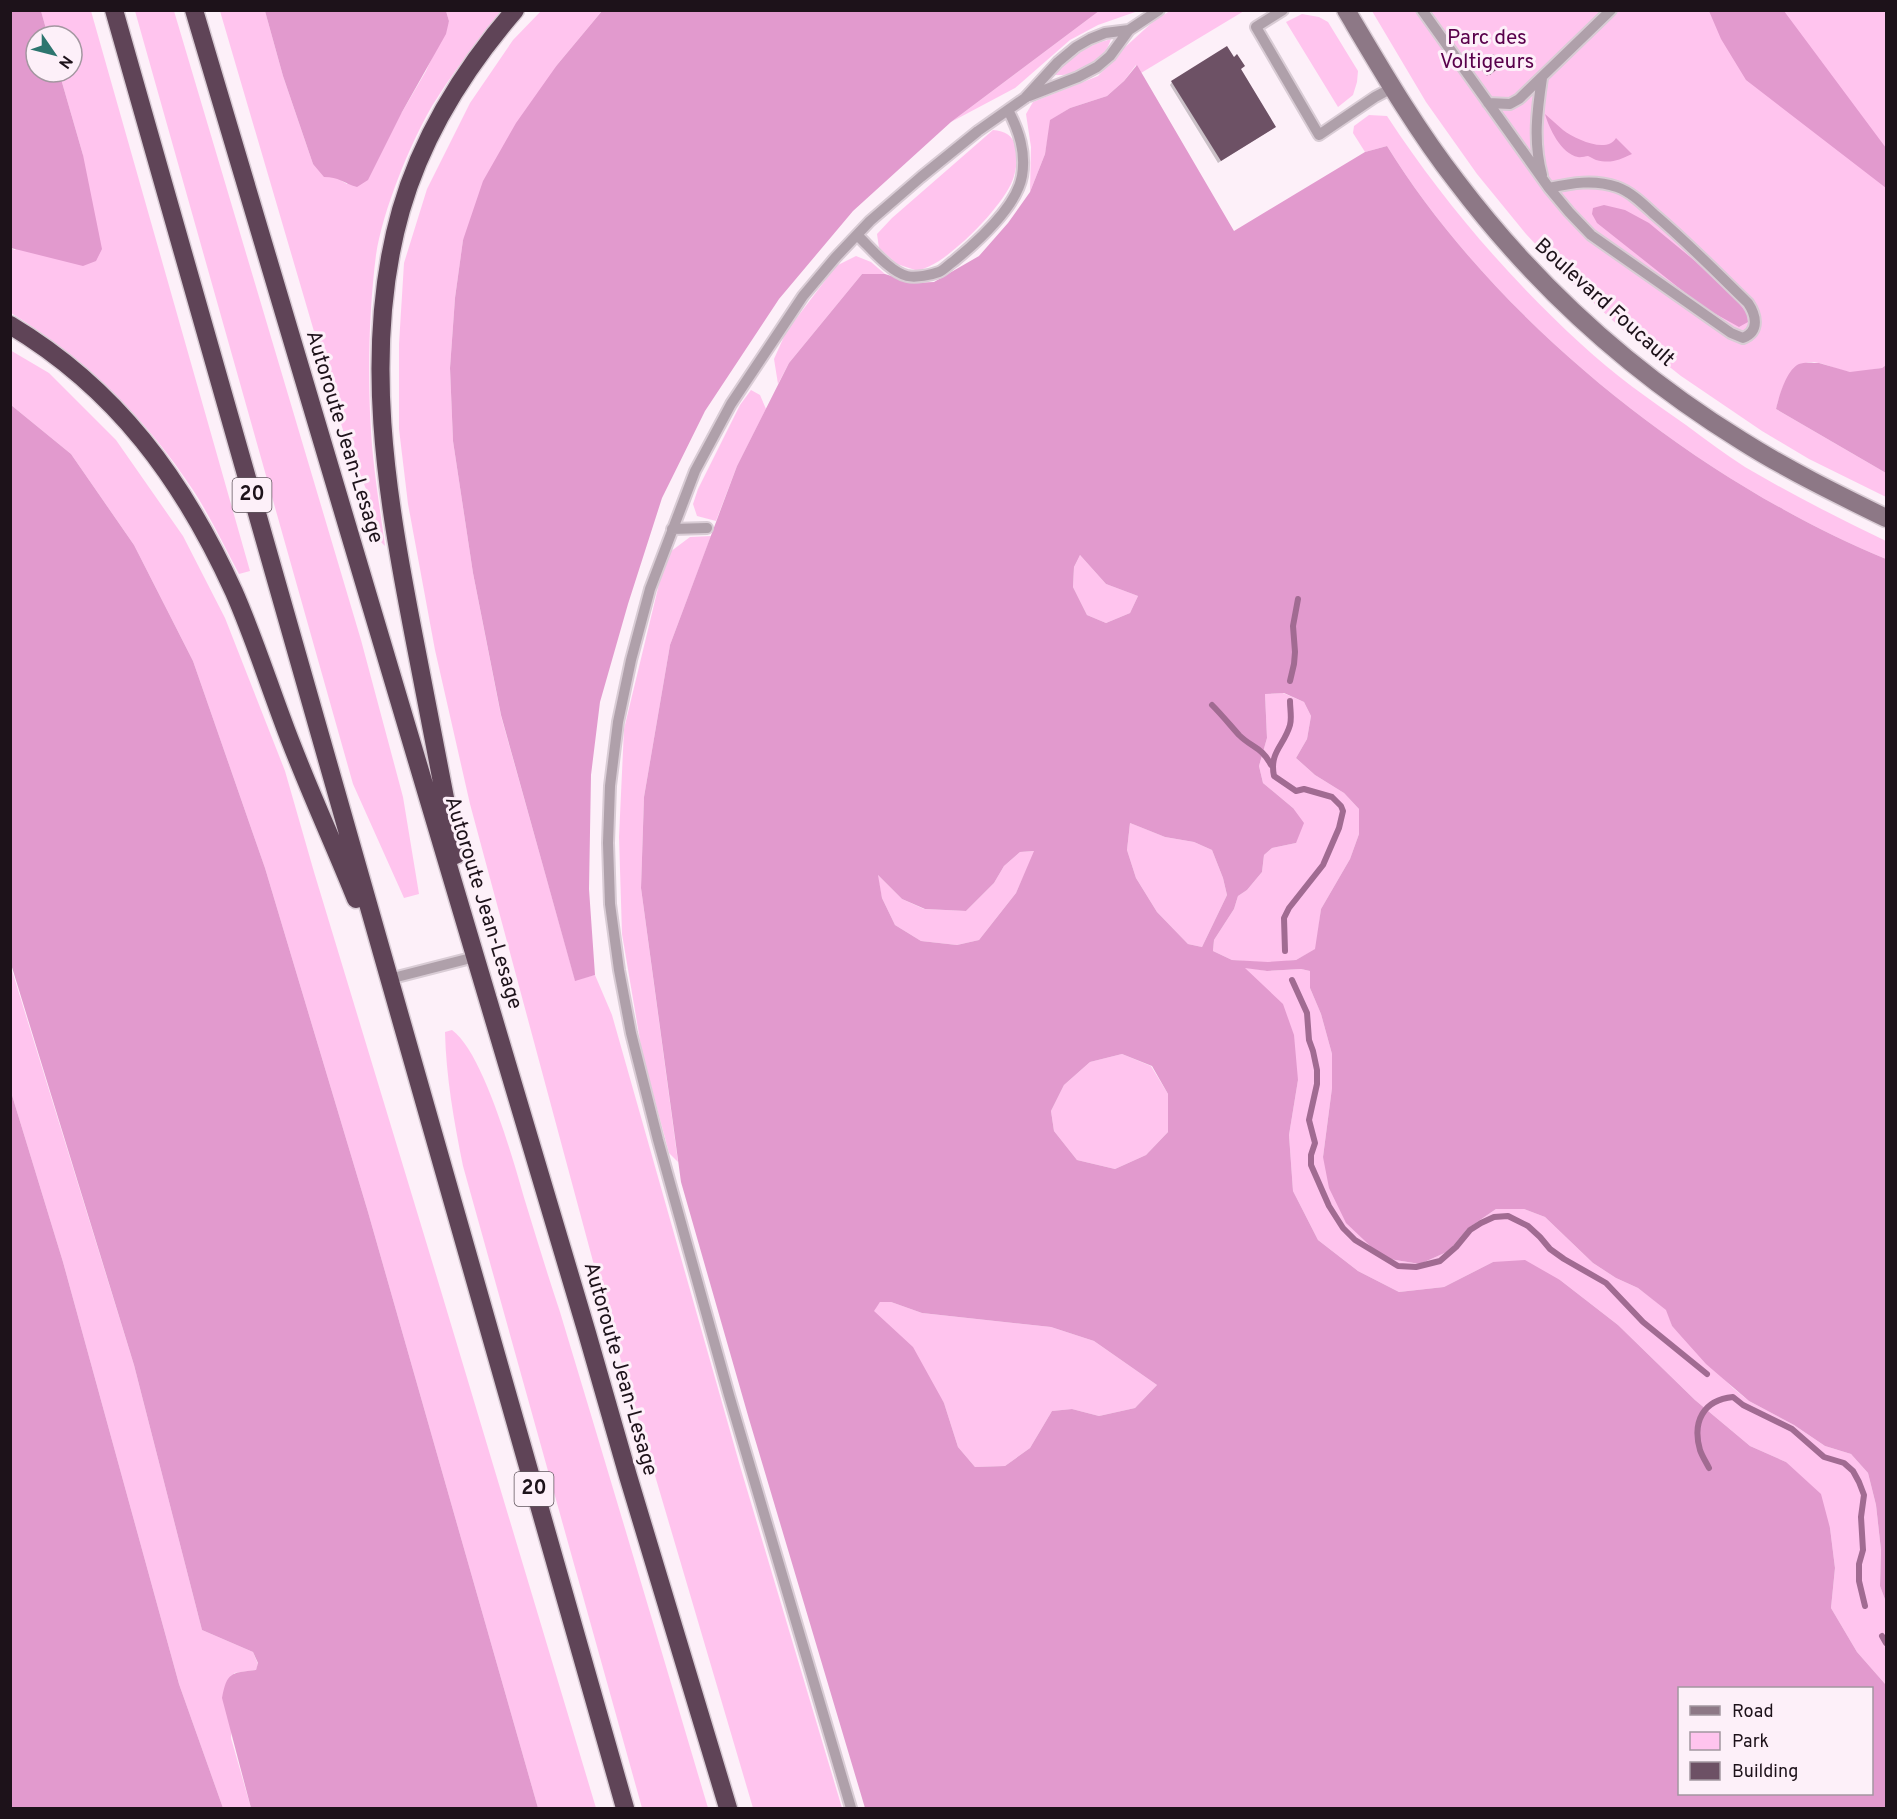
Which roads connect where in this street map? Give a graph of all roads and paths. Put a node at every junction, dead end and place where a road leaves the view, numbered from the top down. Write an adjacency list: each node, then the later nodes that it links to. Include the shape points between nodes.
1 (114, 10): 22 (highway, 20)
2 (194, 10): 21 (highway, Autoroute Jean-Lesage)
3 (515, 10): 21 (highway, via 457,89 415,170 390,256 381,351 383,447 393,523)
4 (1159, 10): 9 (lane)
5 (1282, 10): 11 (lane, via 1256,27 1319,135)
6 (1346, 10): 11 (street, Boulevard Foucault)
7 (1422, 10): 13 (lane)
8 (1611, 10): 10 (lane)
9 (1129, 30): 12 (lane, via 1097,67); 12 (lane, via 1106,33 1076,47)
10 (1542, 77): 13 (lane, via 1510,104); 15 (lane, via 1536,128 1539,164)
11 (1392, 88): 18 (street, Boulevard Foucault, via 1456,182 1501,236 1569,307 1624,356 1743,442)
12 (1025, 98): 14 (lane)
13 (1488, 103): 15 (lane)
14 (1008, 110): 16 (lane, via 921,177); 16 (lane, via 1021,138 1024,161 1015,195 1002,214 940,272 907,276 891,267)
15 (1546, 184): 15 (lane, via 1569,212 1610,248 1731,333 1743,338 1752,332 1755,316 1748,303 1666,223 1628,193 1617,187 1589,183)
16 (857, 235): 20 (lane, via 803,296 731,404 695,471)
17 (10, 325): 22 (highway, via 73,368 117,410 158,459 197,520 241,610)
18 (1887, 518)
19 (706, 528): 20 (lane)
20 (672, 529): 25 (lane, via 650,589 632,660 618,722 610,786 610,904 619,970 657,1140)
21 (475, 957): 22 (lane); 24 (highway, Autoroute Jean-Lesage)
22 (389, 979): 23 (highway, 20)
23 (625, 1809)
24 (728, 1809)
25 (851, 1809)

